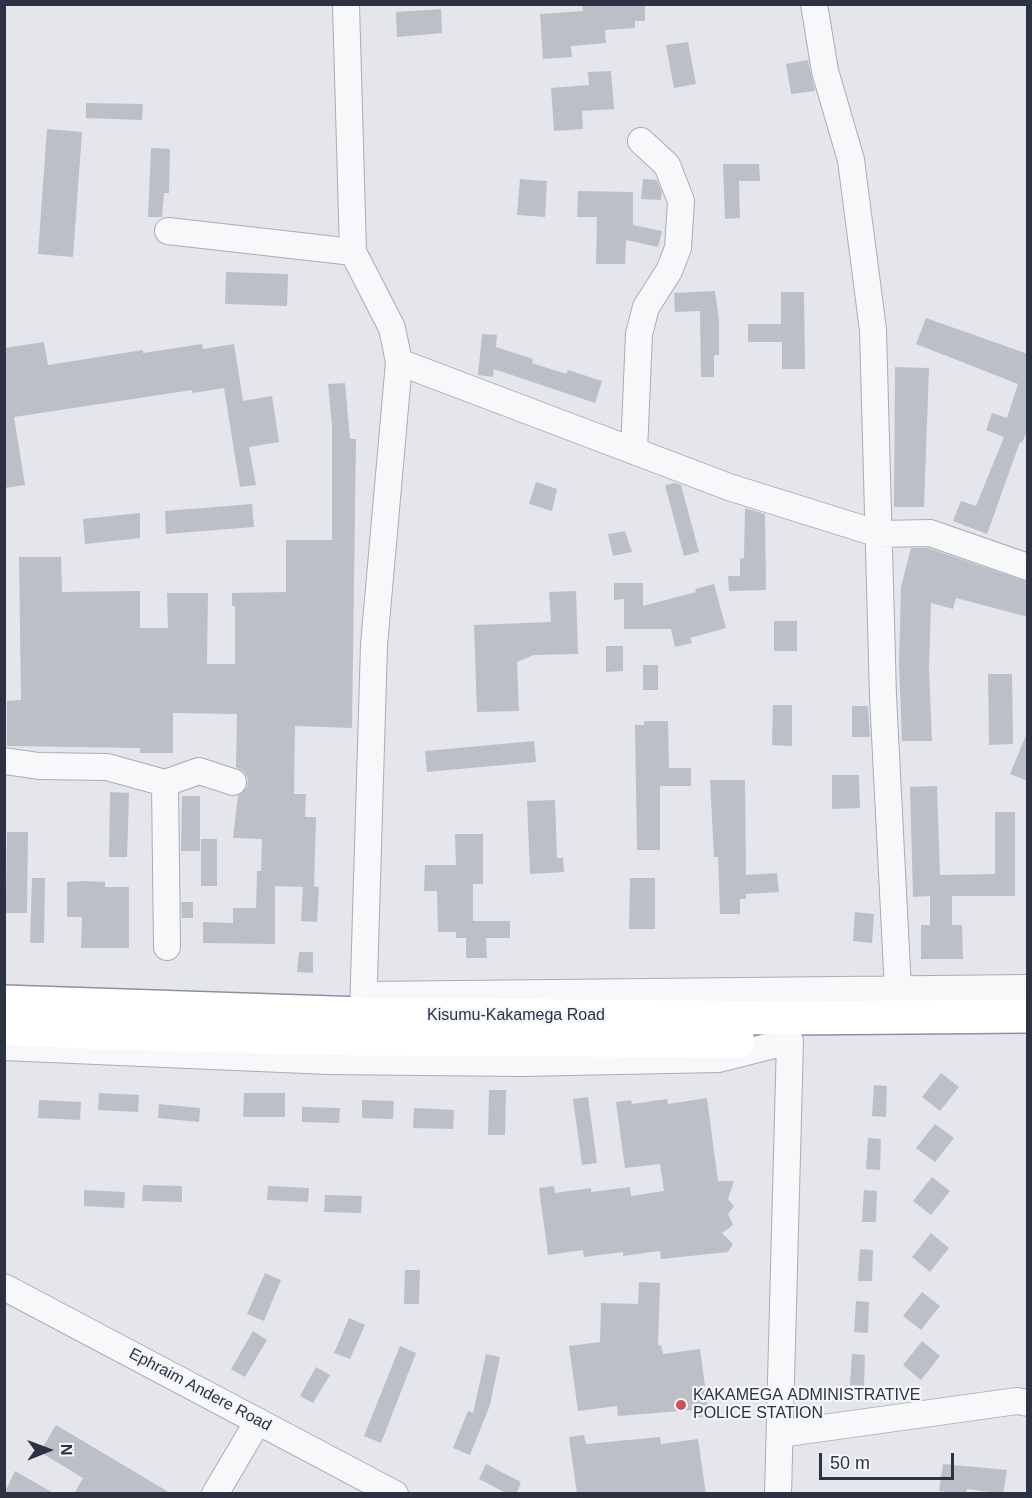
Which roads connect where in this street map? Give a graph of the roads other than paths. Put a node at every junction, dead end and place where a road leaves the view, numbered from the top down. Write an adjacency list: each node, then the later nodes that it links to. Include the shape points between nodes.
1 (346, 4): 5 (street)
2 (814, 4): 8 (street, via 825,71 851,160 859,210 873,330)
3 (641, 141): 7 (street, via 667,165 681,201 678,248 669,271 646,307 639,334)
4 (168, 231): 5 (street)
5 (353, 252): 6 (street, via 392,328)
6 (399, 362): 7 (street); 17 (street, via 374,645)
7 (633, 451): 8 (street, via 729,487)
8 (879, 534): 9 (street, via 930,533); 15 (street)
9 (1028, 567)
10 (4, 761): 12 (street, via 107,767)
11 (233, 782): 12 (street, via 199,771)
12 (165, 783): 13 (street)
13 (167, 947)
14 (1028, 988): 15 (street)
15 (898, 990): 17 (street)
16 (4, 1002): 17 (highway, Kisumu-Kakamega Road)
17 (364, 1005): 18 (highway, Kisumu-Kakamega Road, via 789,1018)
18 (1028, 1016)
19 (4, 1028): 21 (highway, Kisumu-Kakamega Road, via 362,1039)
20 (1028, 1038): 21 (highway, Kisumu-Kakamega Road)
21 (790, 1041): 22 (street, via 719,1059 520,1063 328,1061); 26 (street)
22 (4, 1047)
23 (4, 1287): 25 (street, Ephraim Andere Road)
24 (1028, 1403): 26 (street, via 1017,1401)
25 (258, 1421): 27 (street); 28 (street, Ephraim Andere Road)
26 (780, 1434): 29 (street)
27 (215, 1494)
28 (395, 1494)
29 (778, 1494)

